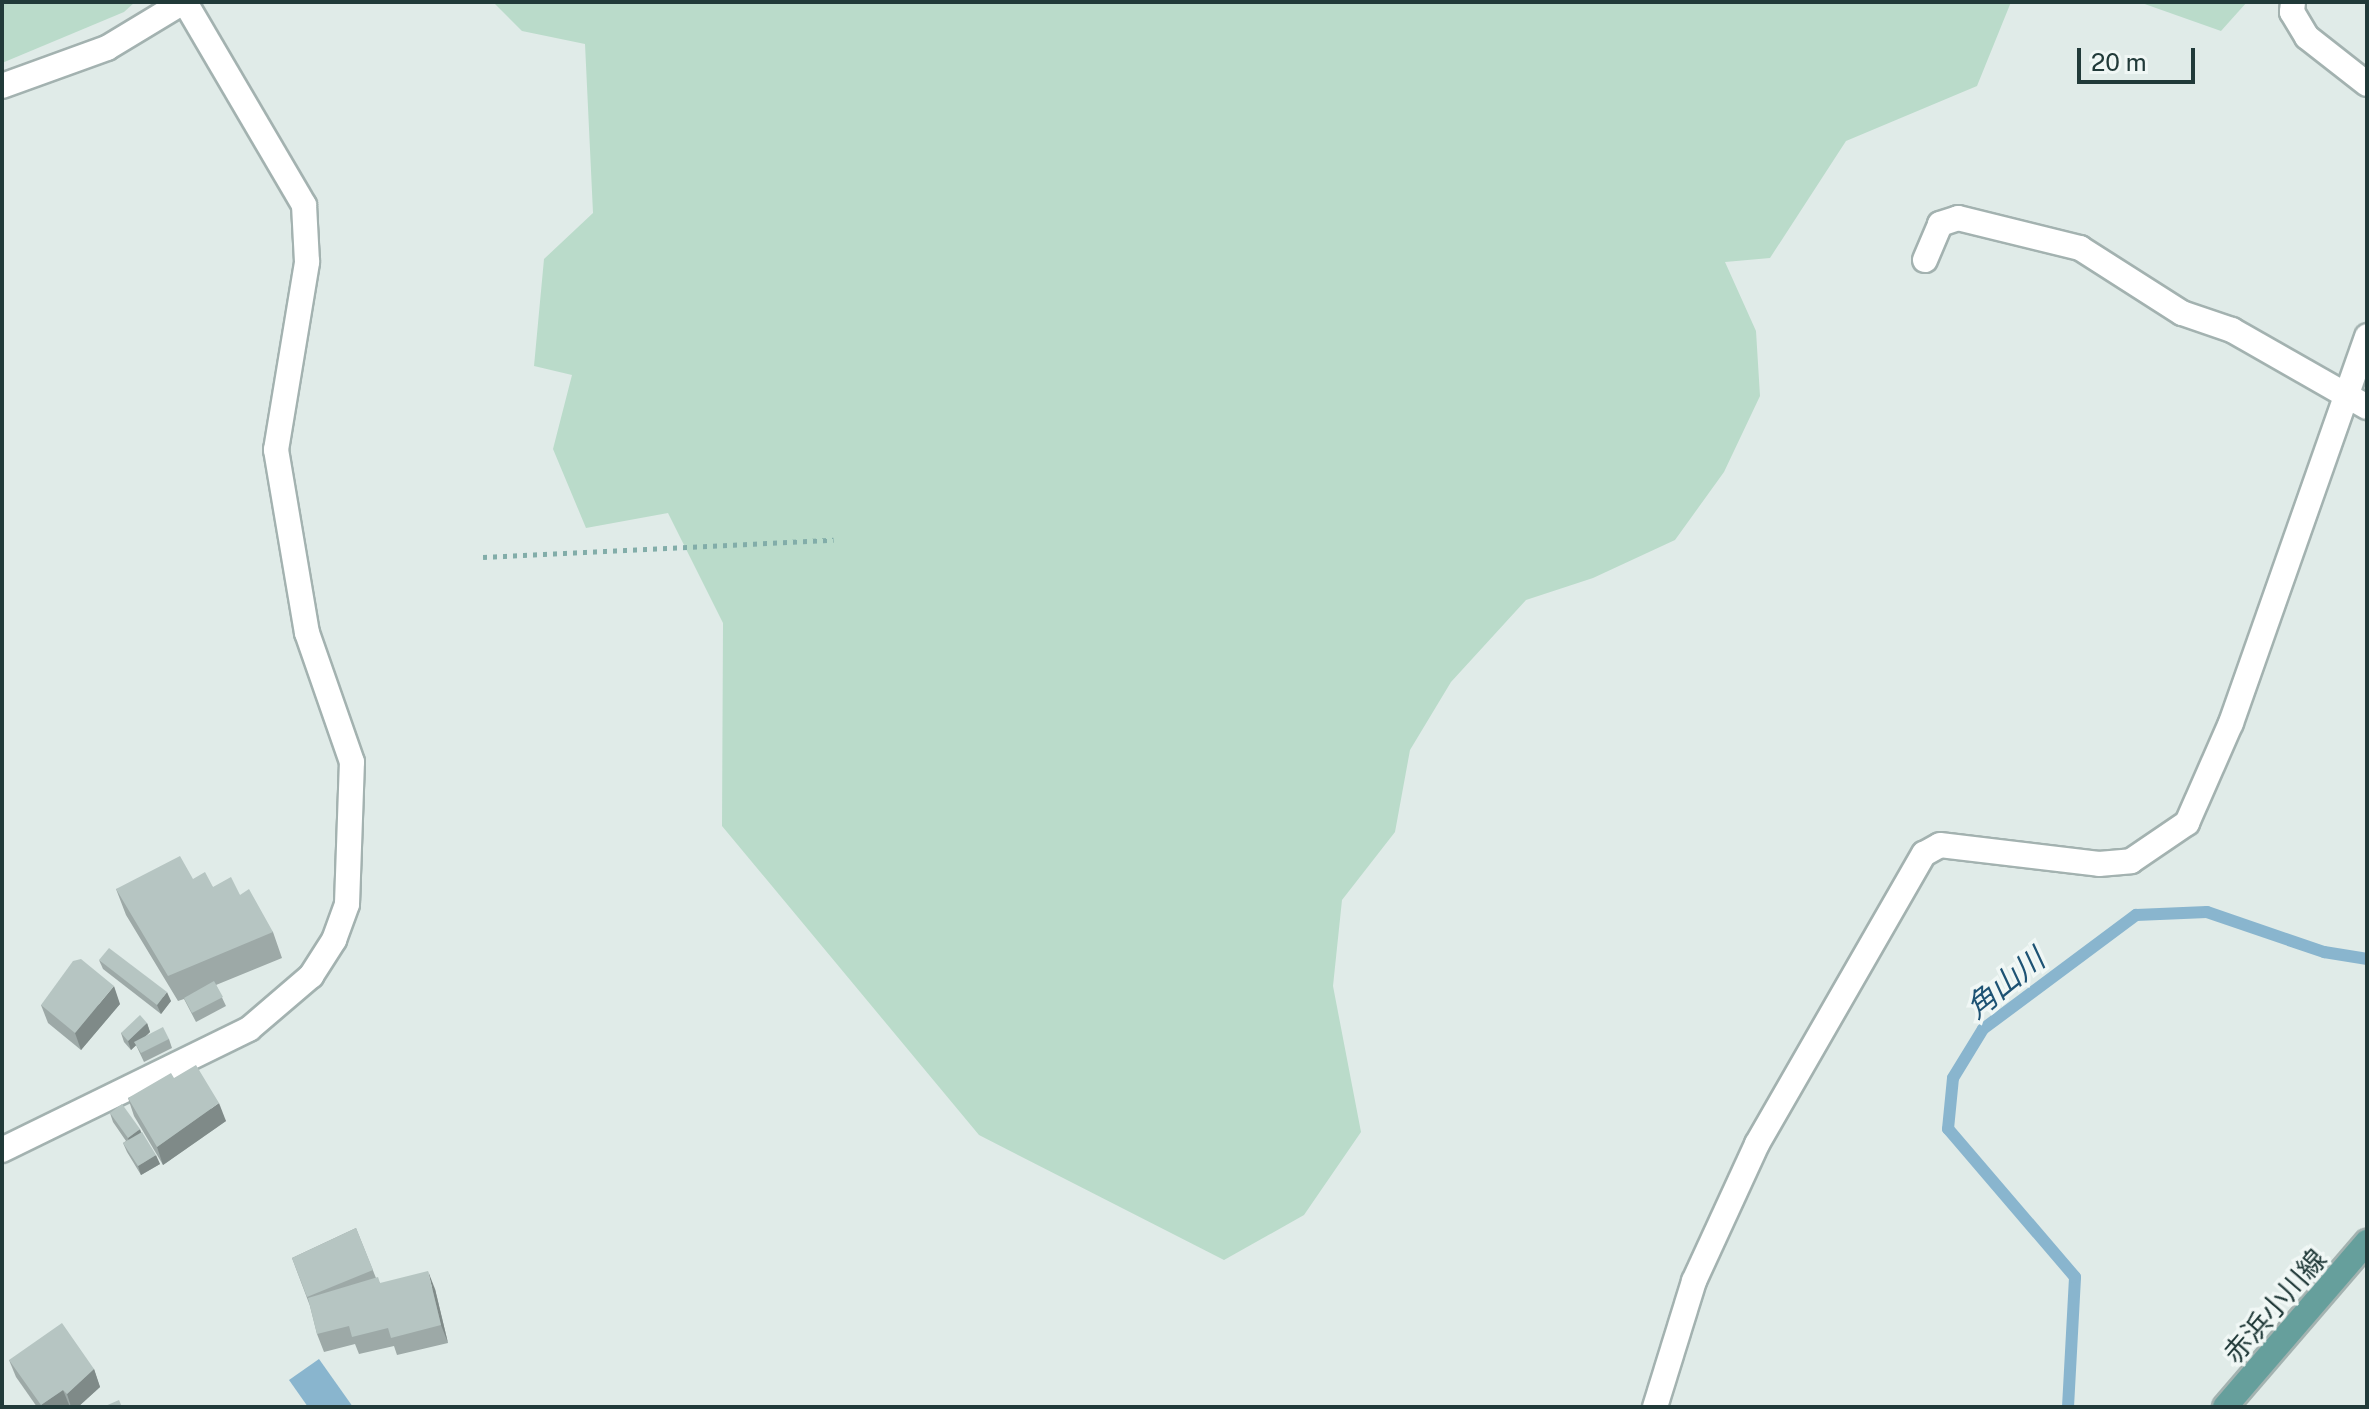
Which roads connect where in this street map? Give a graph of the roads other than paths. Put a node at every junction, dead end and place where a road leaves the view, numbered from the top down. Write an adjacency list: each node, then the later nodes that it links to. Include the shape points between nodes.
1 (184, 2): 4 (street, via 107,48); 8 (street, via 304,205 307,262 276,450 307,633 352,762 347,904 334,940 311,976 249,1029)
2 (2293, 2): 3 (street, via 2292,12 2307,37)
3 (2367, 84)
4 (2, 86)
5 (1925, 260): 7 (street, via 1940,224 1958,218 2080,248 2182,313 2232,330)
6 (2367, 336): 7 (street)
7 (2358, 401): 10 (street, via 2187,823 2131,861 2099,864 1940,845 1924,854 1757,1144 1694,1281)
8 (2, 1150)
9 (2367, 1242): 11 (main road, 赤浜小川線)
10 (1655, 1407)
11 (2225, 1407)

